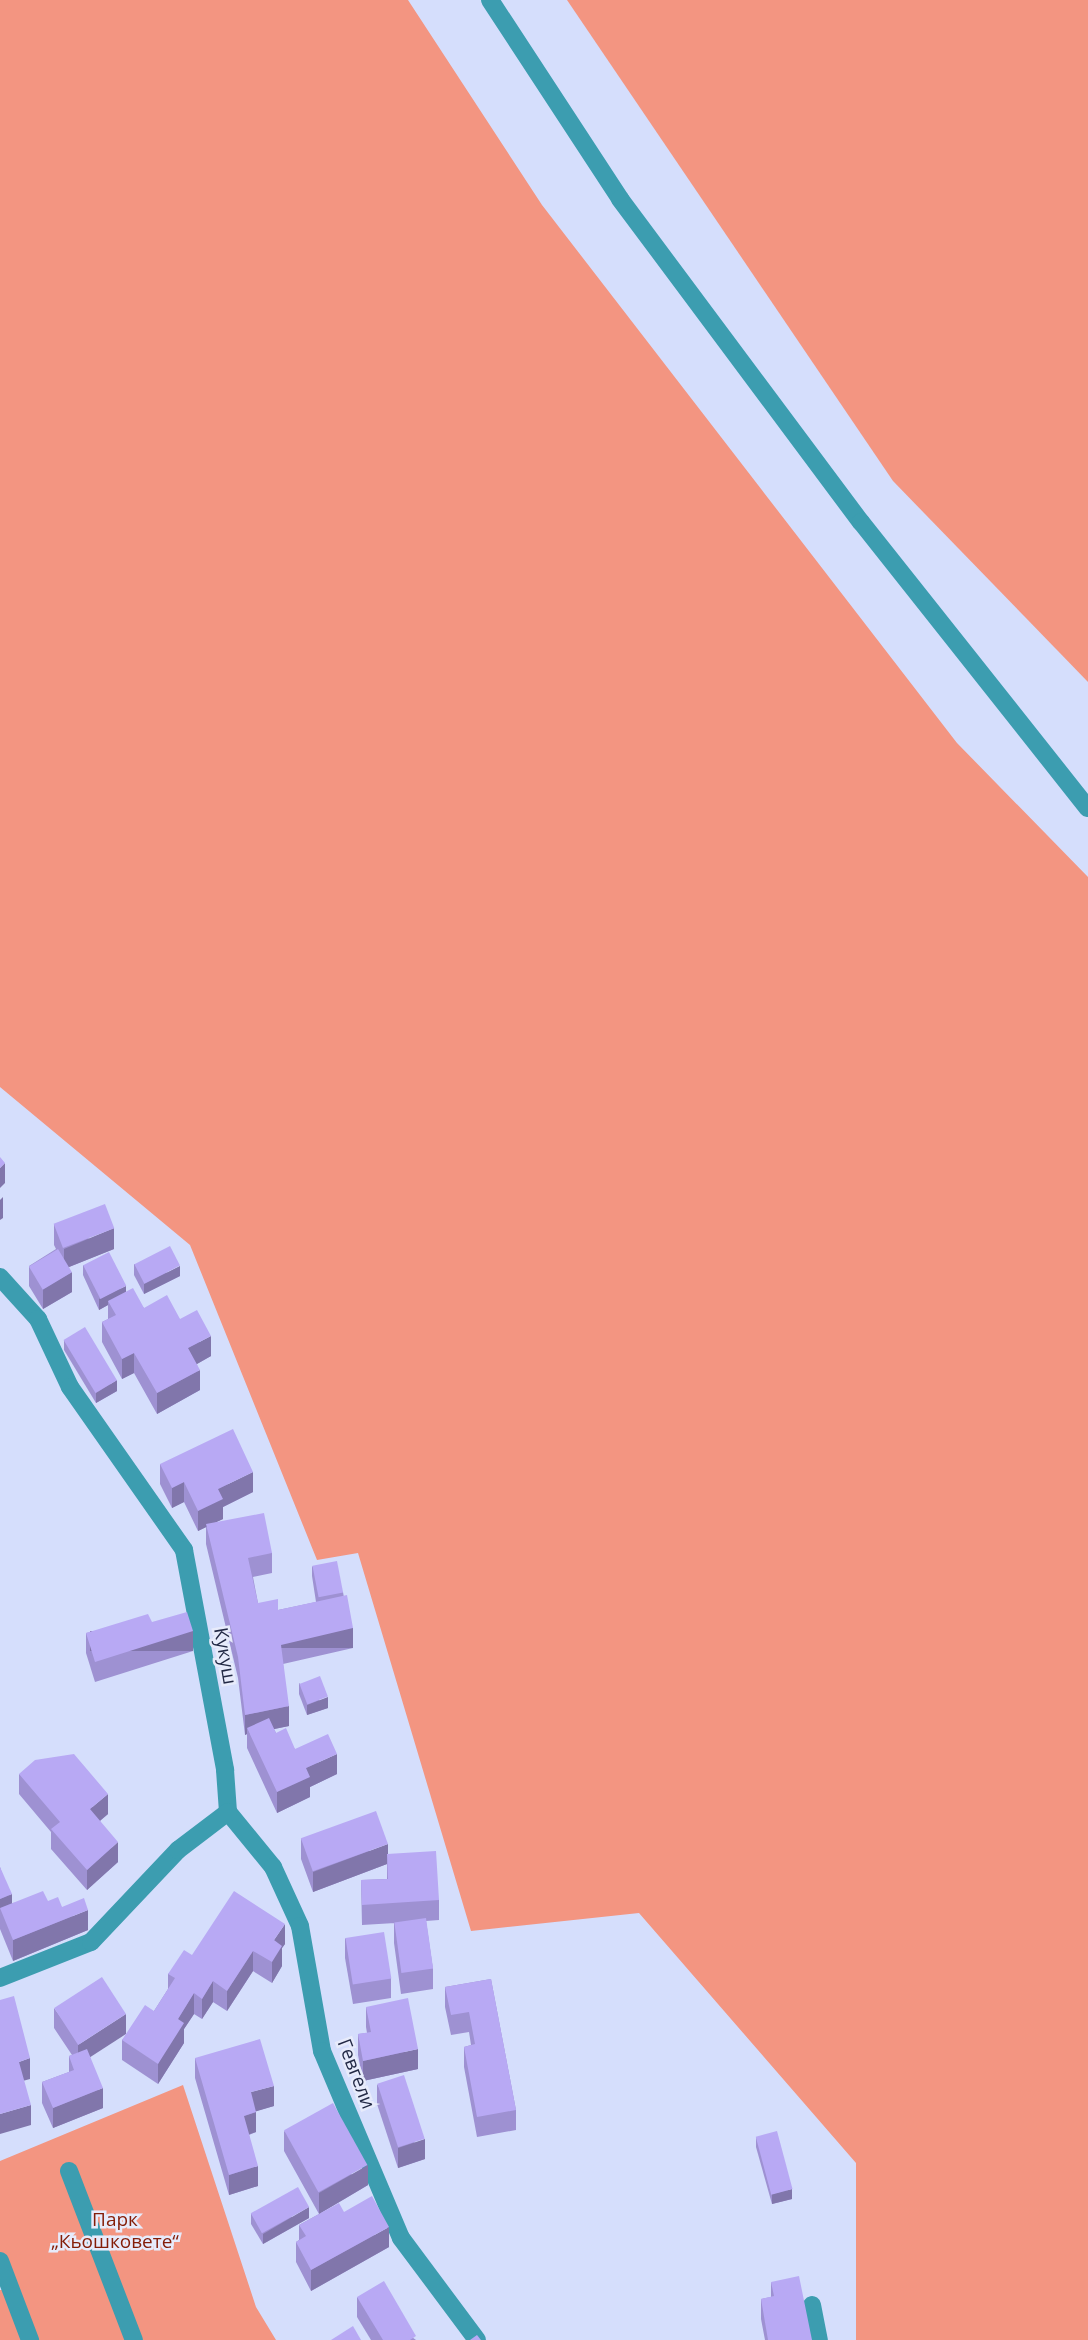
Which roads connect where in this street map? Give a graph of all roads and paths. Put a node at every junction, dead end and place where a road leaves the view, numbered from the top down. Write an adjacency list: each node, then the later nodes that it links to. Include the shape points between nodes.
1 (490, 0): 2 (street, via 620,199 861,522)
2 (1088, 808)
3 (0, 1277): 4 (street, Кукуш, via 38,1320 70,1387 184,1550 225,1770)
4 (228, 1812): 5 (street, via 178,1850 91,1942); 12 (street, Гевгели, via 273,1867 300,1926 321,2052 401,2238)
5 (0, 1978)
6 (69, 2171): 11 (street)
7 (0, 2261): 8 (street)
8 (5, 2290): 10 (street)
9 (812, 2305): 13 (street)
10 (30, 2340)
11 (134, 2340)
12 (477, 2340)
13 (818, 2340)

